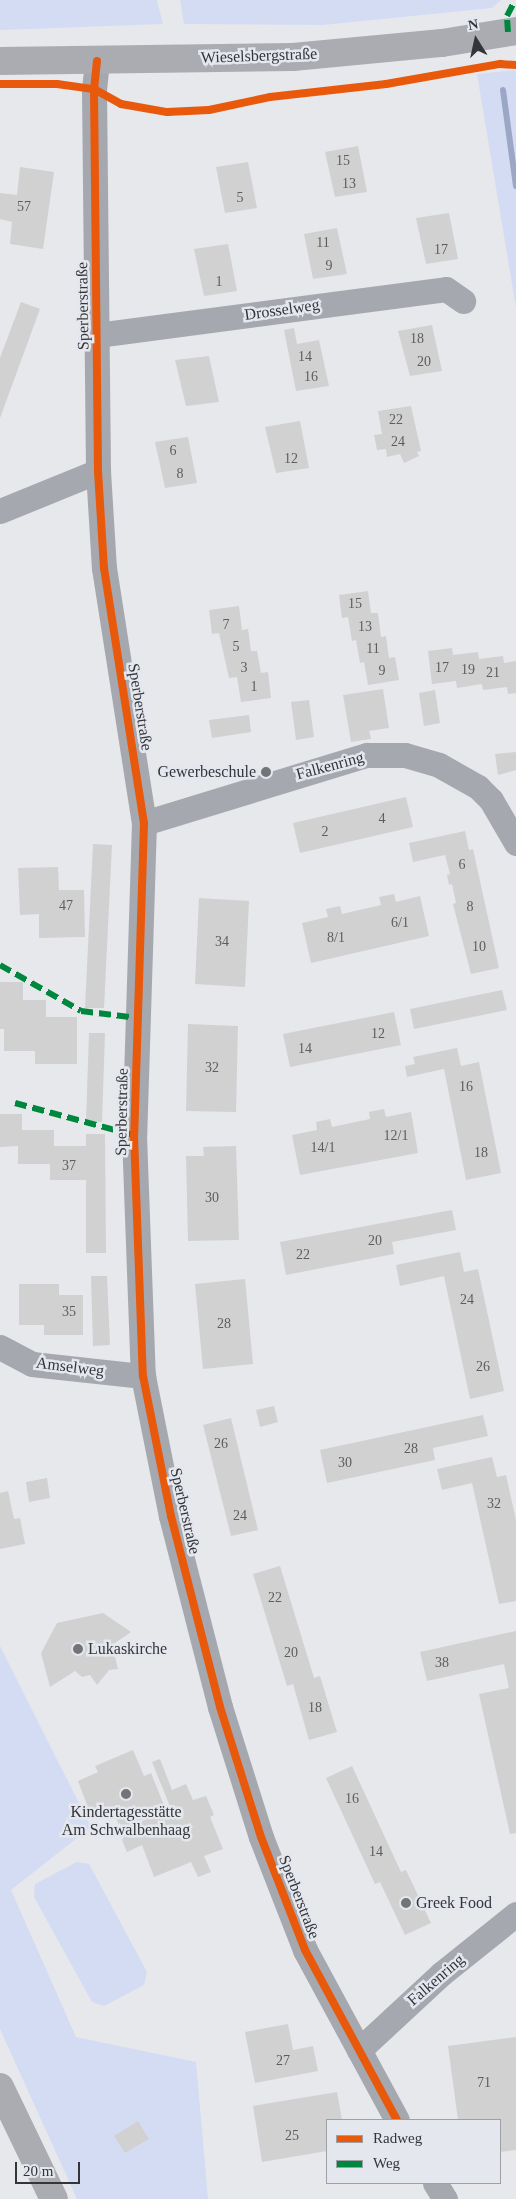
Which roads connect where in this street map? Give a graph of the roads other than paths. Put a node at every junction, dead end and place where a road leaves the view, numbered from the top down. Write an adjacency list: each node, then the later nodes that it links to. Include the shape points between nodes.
1 (516, 31): 3 (main road, Wieselsbergstraße, via 442,43 293,57)
2 (0, 61): 3 (main road, Wieselsbergstraße)
3 (97, 61): 5 (street, Sperberstraße, via 94,89)
4 (462, 301): 5 (street, Drosselweg, via 446,289)
5 (97, 335): 6 (street, Sperberstraße)
6 (98, 471): 7 (street); 8 (street, Sperberstraße, via 106,576)
7 (0, 511)
8 (144, 823): 9 (street, Falkenring, via 367,755 405,755 439,765 478,787 492,800); 11 (street, Sperberstraße, via 134,1135)
9 (516, 843)
10 (0, 1347): 11 (street, Amselweg, via 32,1364)
11 (143, 1376): 13 (street, Sperberstraße, via 170,1516 220,1706 261,1837 305,1950)
12 (516, 1914): 13 (street, Falkenring, via 441,1974)
13 (359, 2050): 15 (street, Sperberstraße)
14 (0, 2087): 17 (main road)
15 (396, 2119)
16 (436, 2184): 18 (street)
17 (54, 2199)
18 (445, 2199)

